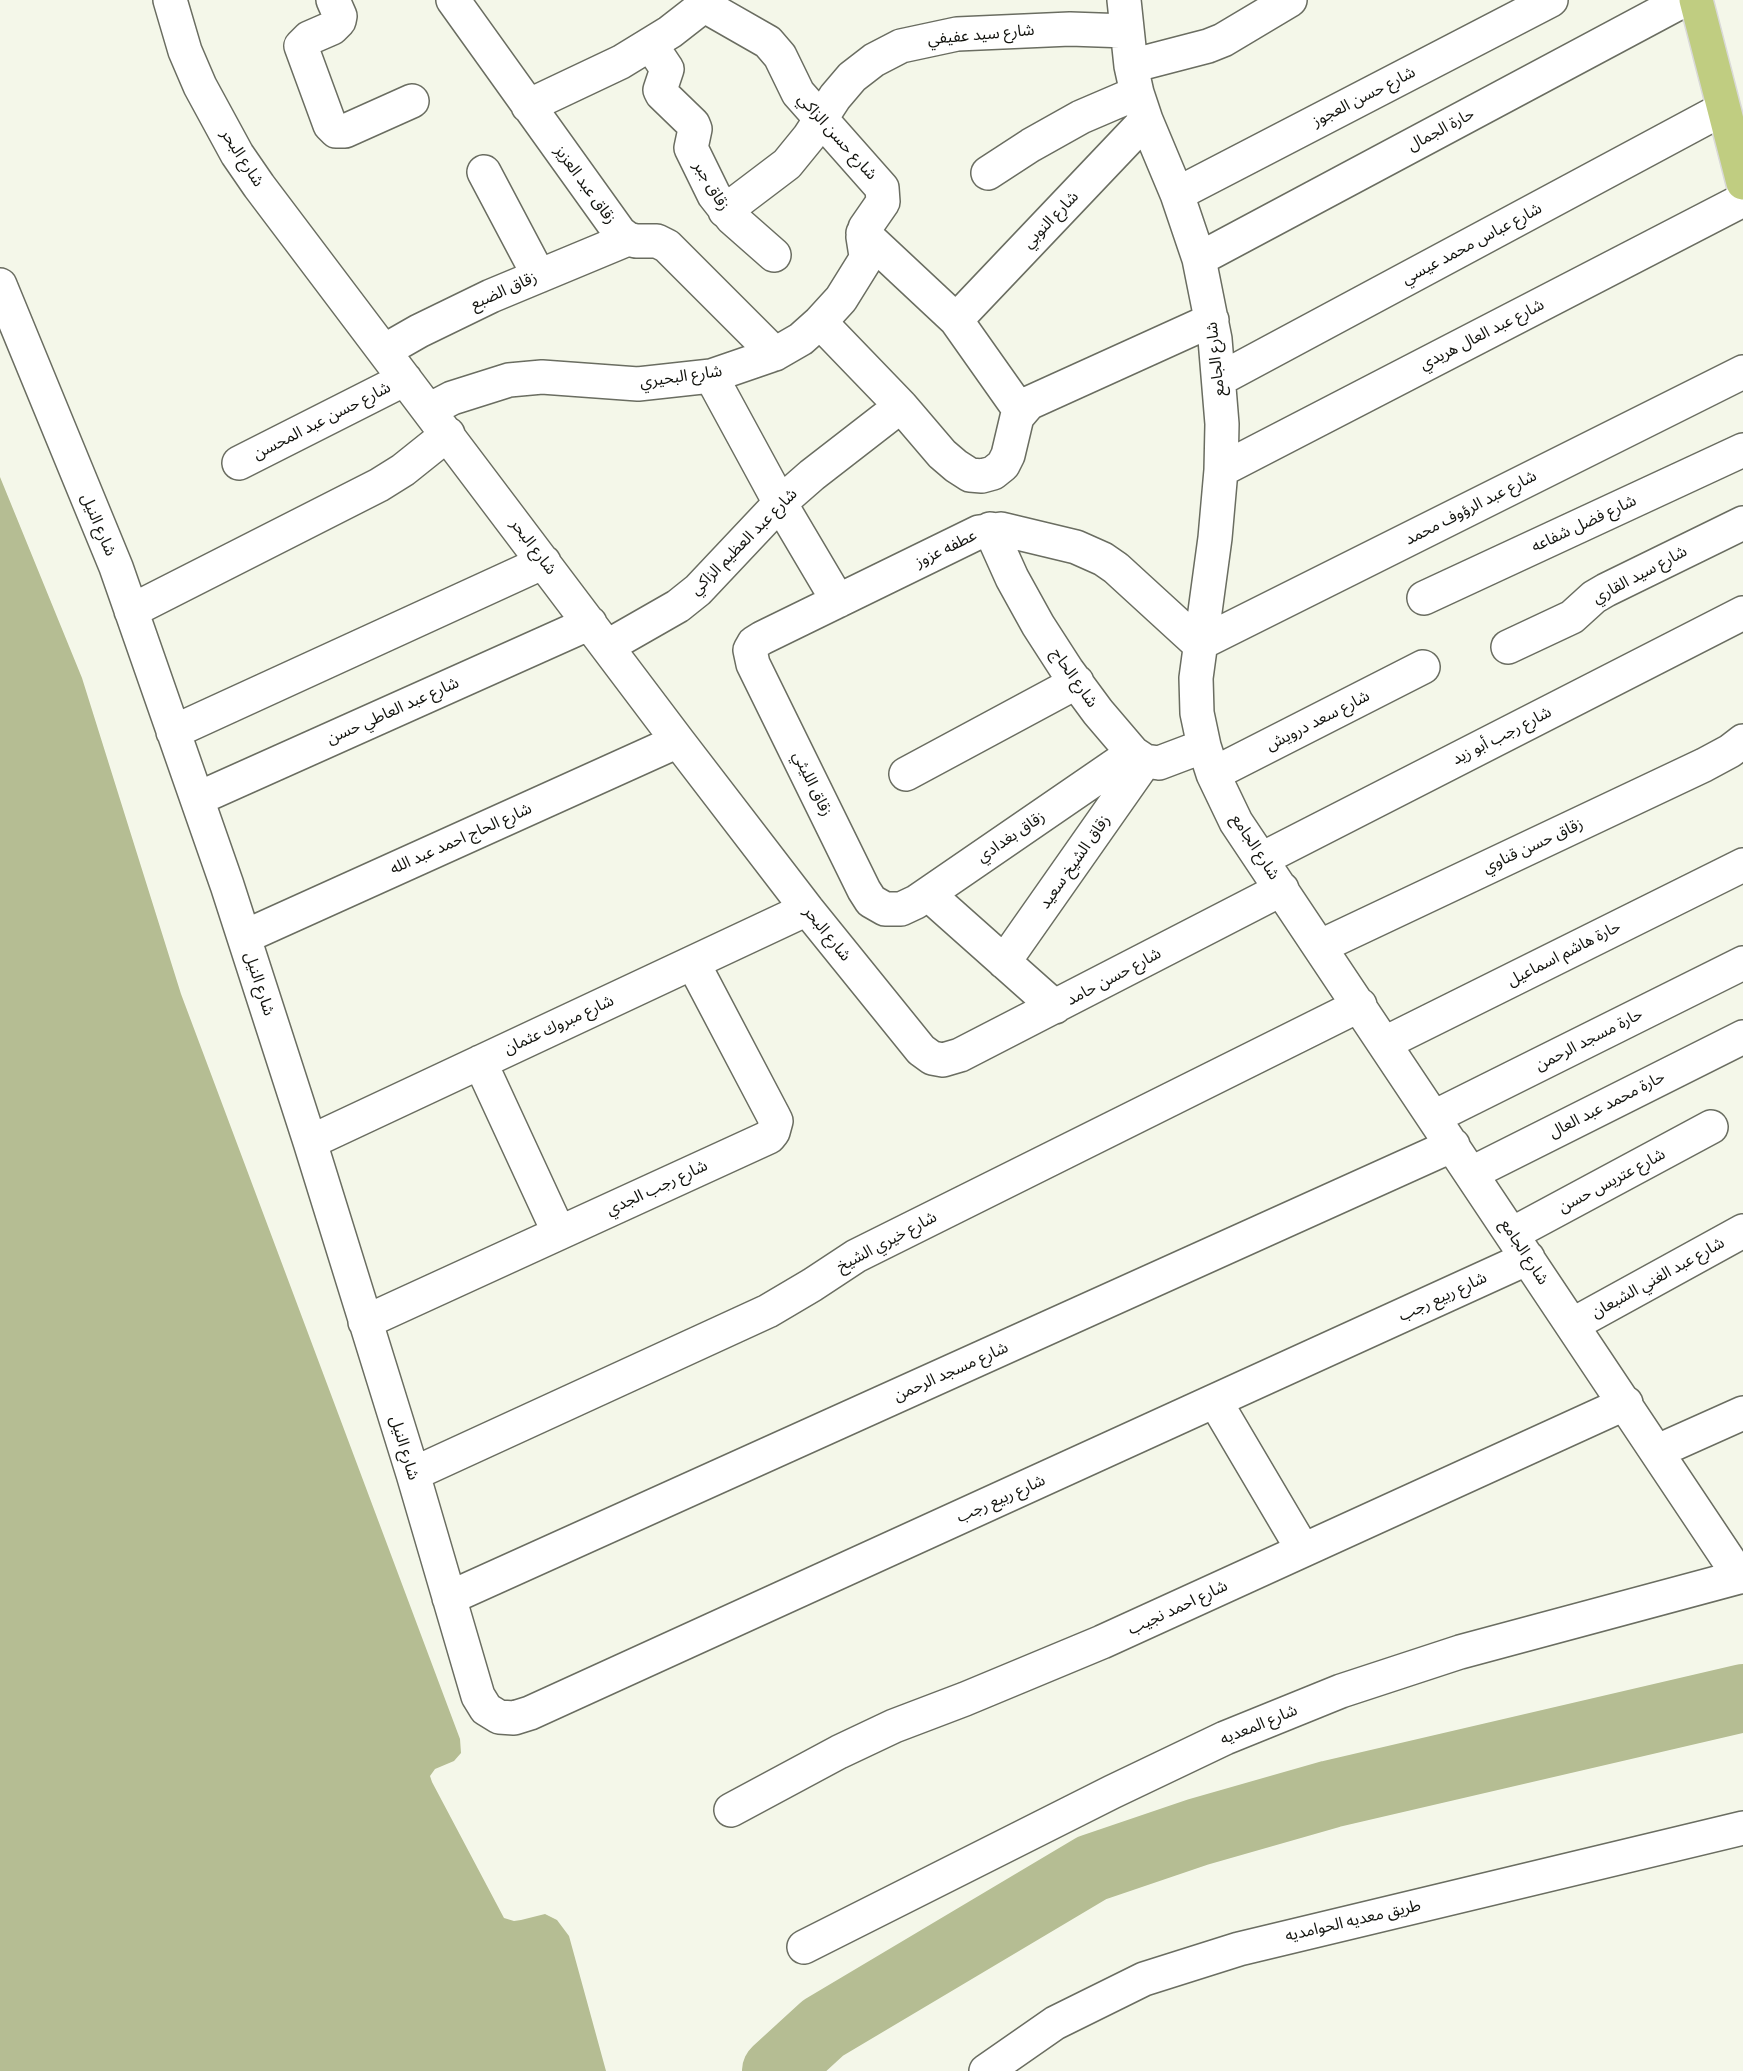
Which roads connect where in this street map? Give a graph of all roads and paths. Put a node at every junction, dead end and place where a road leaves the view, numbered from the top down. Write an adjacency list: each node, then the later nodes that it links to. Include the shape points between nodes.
1 (170, 0): 31 (street, شارع البحر, via 200,86 237,154)
2 (333, 0): 12 (street, via 339,21 301,46 333,128 345,131)
3 (453, 0): 13 (street, زقاق عبد العزيز)
4 (1290, 0): 11 (street, via 1208,46)
5 (1551, 0): 19 (street, شارع حسن العجوز)
6 (1684, 0): 25 (street, حارة الجمال)
7 (1696, 0): 14 (highway)
8 (708, 3): 10 (street); 15 (street, شارع حسن الزاكي, via 768,42 780,56 798,93)
9 (1125, 16): 11 (street, شارع الجامع); 15 (street, شارع سيد عفيفي, via 957,34 902,46 852,77)
10 (651, 45): 13 (street); 21 (street, زقاق جبر, via 667,69 660,90 693,124 691,148)
11 (1138, 93): 17 (street, via 1081,117); 19 (street, شارع الجامع); 28 (street, شارع النوبي)
12 (412, 101)
13 (528, 106): 23 (street, زقاق عبد العزيز)
14 (1723, 109): 18 (highway); 36 (street, شارع عباس محمد عيسي)
15 (820, 118): 21 (street, شارع سيد عفيفي, via 787,164); 22 (street, شارع حسن الزاكي, via 882,188 883,202)
16 (484, 172): 26 (street)
17 (987, 173)
18 (1743, 183)
19 (1177, 194): 25 (street, شارع الجامع)
20 (1743, 200): 42 (street, شارع عبد العال هريدي)
21 (725, 211): 24 (street, زقاق جبر)
22 (863, 233): 28 (street); 30 (street, شارع البحيري, via 864,262 841,299)
23 (628, 239): 26 (street, زقاق الضبع); 32 (street, زقاق عبد العزيز, via 667,246)
24 (774, 255)
25 (1199, 260): 29 (street, شارع الجامع)
26 (539, 276): 31 (street, زقاق الضبع, via 455,313)
27 (0, 285): 49 (street, شارع النيل)
28 (956, 320): 38 (street)
29 (1212, 320): 36 (street, شارع الجامع); 38 (street, via 1029,403)
30 (820, 322): 32 (street, شارع البحيري); 37 (street)
31 (384, 351): 35 (street, شارع البحر)
32 (775, 354): 34 (street, شارع البحيري)
33 (1743, 372): 52 (street, شارع عبد الرؤوف محمد)
34 (711, 376): 39 (street, شارع البحيري, via 638,384 542,377 509,380 452,398); 43 (street)
35 (405, 378): 39 (street, شارع البحر); 41 (street, شارع حسن عبد المحسن)
36 (1220, 379): 42 (street, شارع الجامع)
37 (901, 406): 38 (street, via 942,454 970,475 982,477 1003,465); 43 (street, شارع عبد العظيم الزاكي)
38 (1021, 412)
39 (438, 422): 46 (street, شارع البحر); 49 (street, شارع البحيري, via 403,470)
40 (1743, 450): 47 (street, شارع فضل شفاعه)
41 (239, 463)
42 (1221, 470): 52 (street, شارع الجامع)
43 (780, 503): 48 (street); 51 (street, شارع عبد العظيم الزاكي, via 678,606)
44 (1743, 523): 53 (street, شارع سيد القاري, via 1606,590 1572,617)
45 (990, 529): 48 (street, عطفه عزوز); 52 (street, عطفه عزوز, via 1076,547 1103,559); 56 (street, شارع الحاج, via 1038,625)
46 (544, 562): 51 (street, شارع البحر); 57 (street)
47 (1424, 598)
48 (838, 601): 54 (street, عطفه عزوز, via 762,638)
49 (131, 611): 57 (street, شارع النيل)
50 (1743, 614): 64 (street, شارع رجب أبو زيد)
51 (599, 635): 58 (street, شارع البحر); 63 (street, شارع عبد العاطي حسن)
52 (1199, 644): 61 (street, شارع الجامع, via 1197,701)
53 (1508, 647)
54 (750, 650): 69 (street, زقاق الليثي, via 753,664 864,890 871,901)
55 (1423, 667): 61 (street, شارع سعد درويش)
56 (1077, 682): 60 (street, شارع الحاج); 62 (street)
57 (173, 732): 63 (street, شارع النيل)
58 (678, 741): 68 (street, شارع البحر); 70 (street, شارع الحاج احمد عبد الله)
59 (1743, 741): 71 (street, زقاق حسن قناوي, via 1704,765)
60 (1139, 757): 61 (street, via 1159,763); 67 (street, زقاق بغدادي); 72 (street, زقاق الشيخ سعيد)
61 (1208, 760): 64 (street, شارع الجامع, via 1236,822)
62 (906, 774)
63 (197, 799): 70 (street, شارع النيل)
64 (1262, 859): 66 (street, شارع الجامع)
65 (1743, 865): 78 (street, حارة هاشم اسماعيل)
66 (1282, 889): 71 (street, شارع الجامع); 76 (street, شارع حسن حامد)
67 (928, 894): 69 (street, زقاق بغدادي, via 901,909); 72 (street)
68 (807, 909): 73 (street, شارع مبروك عثمان); 79 (street, شارع البحر, via 921,1050)
69 (885, 909)
70 (244, 937): 83 (street, شارع النيل)
71 (1321, 946): 75 (street, شارع الجامع)
72 (1004, 962): 76 (street)
73 (693, 963): 80 (street, شارع مبروك عثمان); 87 (street, شارع رجب الجدي, via 776,1121 773,1132)
74 (1743, 963): 81 (street, حارة مسجد الرحمن)
75 (1360, 1005): 78 (street, شارع الجامع); 95 (street, شارع خيري الشيخ, via 856,1256 768,1311)
76 (1055, 1007): 79 (street, شارع حسن حامد)
77 (1743, 1037): 85 (street, حارة محمد عبد العال)
78 (1385, 1043): 81 (street, شارع الجامع)
79 (944, 1060)
80 (480, 1062): 83 (street, شارع مبروك عثمان); 87 (street)
81 (1434, 1117): 84 (street, شارع الجامع)
82 (1711, 1127): 88 (street, شارع عتريس حسن)
83 (310, 1142): 89 (street, شارع النيل)
84 (1453, 1145): 85 (street, شارع الجامع); 98 (street, شارع مسجد الرحمن)
85 (1472, 1173): 88 (street, شارع الجامع)
86 (1743, 1231): 90 (street, شارع عبد الغني الشبعان)
87 (559, 1233): 89 (street, شارع رجب الجدي)
88 (1520, 1246): 90 (street, شارع الجامع); 91 (street, شارع ربيع رجب)
89 (365, 1322): 95 (street, شارع النيل)
90 (1572, 1325): 92 (street, شارع الجامع)
91 (1215, 1401): 96 (street); 99 (street, شارع ربيع رجب, via 530,1713 499,1717 486,1709)
92 (1626, 1403): 94 (street, شارع الجامع); 96 (street, شارع احمد نجيب)
93 (1743, 1413): 94 (street)
94 (1658, 1451): 97 (street, شارع الجامع)
95 (413, 1474): 98 (street, شارع النيل)
96 (1303, 1550): 100 (street, شارع احمد نجيب, via 1102,1642 894,1726)
97 (1742, 1577): 102 (street, شارع المعديه, via 1460,1652 1341,1691 1225,1738 1122,1787)
98 (449, 1598): 99 (street, شارع النيل)
99 (478, 1696)
100 (730, 1810)
101 (1743, 1828): 103 (street, طريق معديه الحوامديه, via 1239,1949 1144,1979 1055,2023)
102 (804, 1947)
103 (986, 2071)

